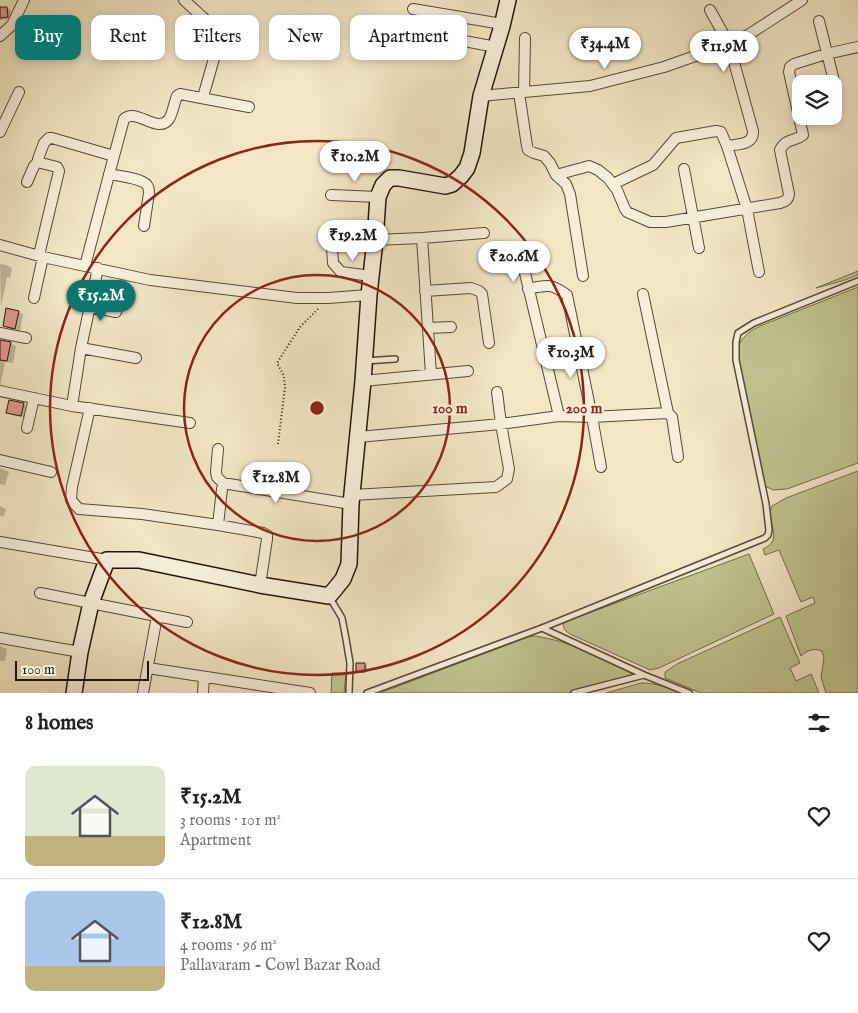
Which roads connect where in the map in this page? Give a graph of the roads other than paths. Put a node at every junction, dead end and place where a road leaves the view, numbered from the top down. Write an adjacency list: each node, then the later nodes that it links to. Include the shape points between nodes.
1 (24, 0): 9 (street, via 12,25)
2 (184, 0): 20 (street, via 221,34)
3 (508, 0): 8 (street)
4 (802, 0): 12 (street)
5 (413, 10): 8 (street)
6 (710, 10): 12 (street)
7 (819, 21): 15 (street)
8 (502, 24): 13 (street)
9 (0, 36)
10 (525, 38): 18 (street)
11 (467, 42): 13 (street)
12 (729, 44): 18 (street, via 664,67 590,86); 23 (street, via 753,135 748,142)
13 (496, 47): 19 (street)
14 (858, 47): 15 (street)
15 (826, 54): 16 (street); 33 (street, via 790,66 803,135 784,143 780,150 788,198 780,203)
16 (832, 75)
17 (19, 92): 22 (street)
18 (521, 93): 19 (street); 28 (street, via 528,150 544,156)
19 (481, 96): 32 (street, via 472,153 461,176 445,186 390,178)
20 (203, 98): 21 (street); 24 (street, via 180,94 163,124 127,116)
21 (249, 107)
22 (0, 132)
23 (727, 146): 30 (street, via 721,132 716,130 676,138 653,165); 33 (street)
24 (114, 156): 25 (street, via 49,138 44,143); 27 (street)
25 (39, 161): 29 (street); 43 (street, via 57,167 59,171)
26 (684, 169): 34 (street)
27 (109, 174): 35 (street, via 140,181 149,188); 44 (street)
28 (556, 175): 30 (street, via 589,166); 48 (street, via 566,184 570,194)
29 (27, 182)
30 (613, 184): 34 (street, via 624,208 634,216 650,222)
31 (330, 195): 32 (street)
32 (378, 197): 38 (street)
33 (747, 209): 34 (street); 46 (street)
34 (693, 218): 41 (street)
35 (144, 226)
36 (484, 233): 37 (street)
37 (422, 238): 38 (street); 51 (street)
38 (375, 240): 47 (street)
39 (0, 245): 43 (street)
40 (332, 248): 47 (street, via 333,263 341,272)
41 (699, 248)
42 (520, 252): 50 (street)
43 (41, 256): 44 (street); 54 (street)
44 (85, 266): 45 (street)
45 (98, 268): 53 (street, via 150,280 297,298); 55 (street)
46 (760, 272)
47 (371, 276): 53 (street)
48 (583, 276)
49 (858, 281): 97 (lane, via 754,323 738,333 736,360 766,504 768,535)
50 (528, 289): 75 (street); 76 (street, via 548,285 567,295)
51 (425, 291): 58 (street); 61 (street, via 471,288 479,291)
52 (643, 294): 74 (street)
53 (369, 295): 65 (street)
54 (34, 298)
55 (90, 307): 56 (street); 62 (street)
56 (116, 312)
57 (451, 327): 58 (street)
58 (428, 328): 67 (street)
59 (0, 333): 60 (street)
60 (26, 338)
61 (489, 343)
62 (81, 348): 63 (street); 72 (street)
63 (136, 358)
64 (396, 359): 65 (lane)
65 (364, 360): 68 (street)
66 (468, 371): 67 (street)
67 (431, 374): 68 (street)
68 (363, 381): 80 (street)
69 (0, 391): 71 (street)
70 (496, 392): 78 (street)
71 (34, 398): 72 (street); 79 (street)
72 (72, 406): 73 (street)
73 (90, 408): 77 (street); 88 (street, via 72,487 71,500 79,509)
74 (668, 413): 76 (street); 82 (street, via 672,418)
75 (560, 416): 76 (street); 78 (street)
76 (592, 417): 84 (street)
77 (190, 423)
78 (501, 424): 80 (street); 87 (street, via 509,469 507,479 496,487)
79 (27, 428)
80 (358, 437): 87 (street)
81 (218, 449): 86 (street, via 216,472)
82 (678, 457)
83 (0, 460): 85 (street)
84 (601, 466)
85 (51, 472)
86 (224, 484): 87 (street); 88 (street)
87 (351, 500): 93 (street, via 349,564 343,579)
88 (218, 525): 91 (street, via 267,535)
89 (0, 542): 90 (street)
90 (107, 560): 91 (street, via 139,560); 94 (street)
91 (260, 585): 93 (street)
92 (40, 593): 94 (street)
93 (328, 596): 107 (lane, via 342,618 350,663)
94 (91, 603): 95 (street); 99 (street)
95 (157, 616): 96 (street); 100 (street)
96 (187, 622)
97 (542, 628): 101 (lane); 108 (lane)
98 (0, 638): 99 (street)
99 (80, 652): 103 (street)
100 (148, 668): 102 (street); 104 (street)
101 (644, 675): 109 (lane); 110 (lane)
102 (204, 677): 105 (street); 106 (street)
103 (74, 693)
104 (143, 693)
105 (203, 693)
106 (310, 693)
107 (349, 693)
108 (368, 693)
109 (574, 693)
110 (689, 693)

